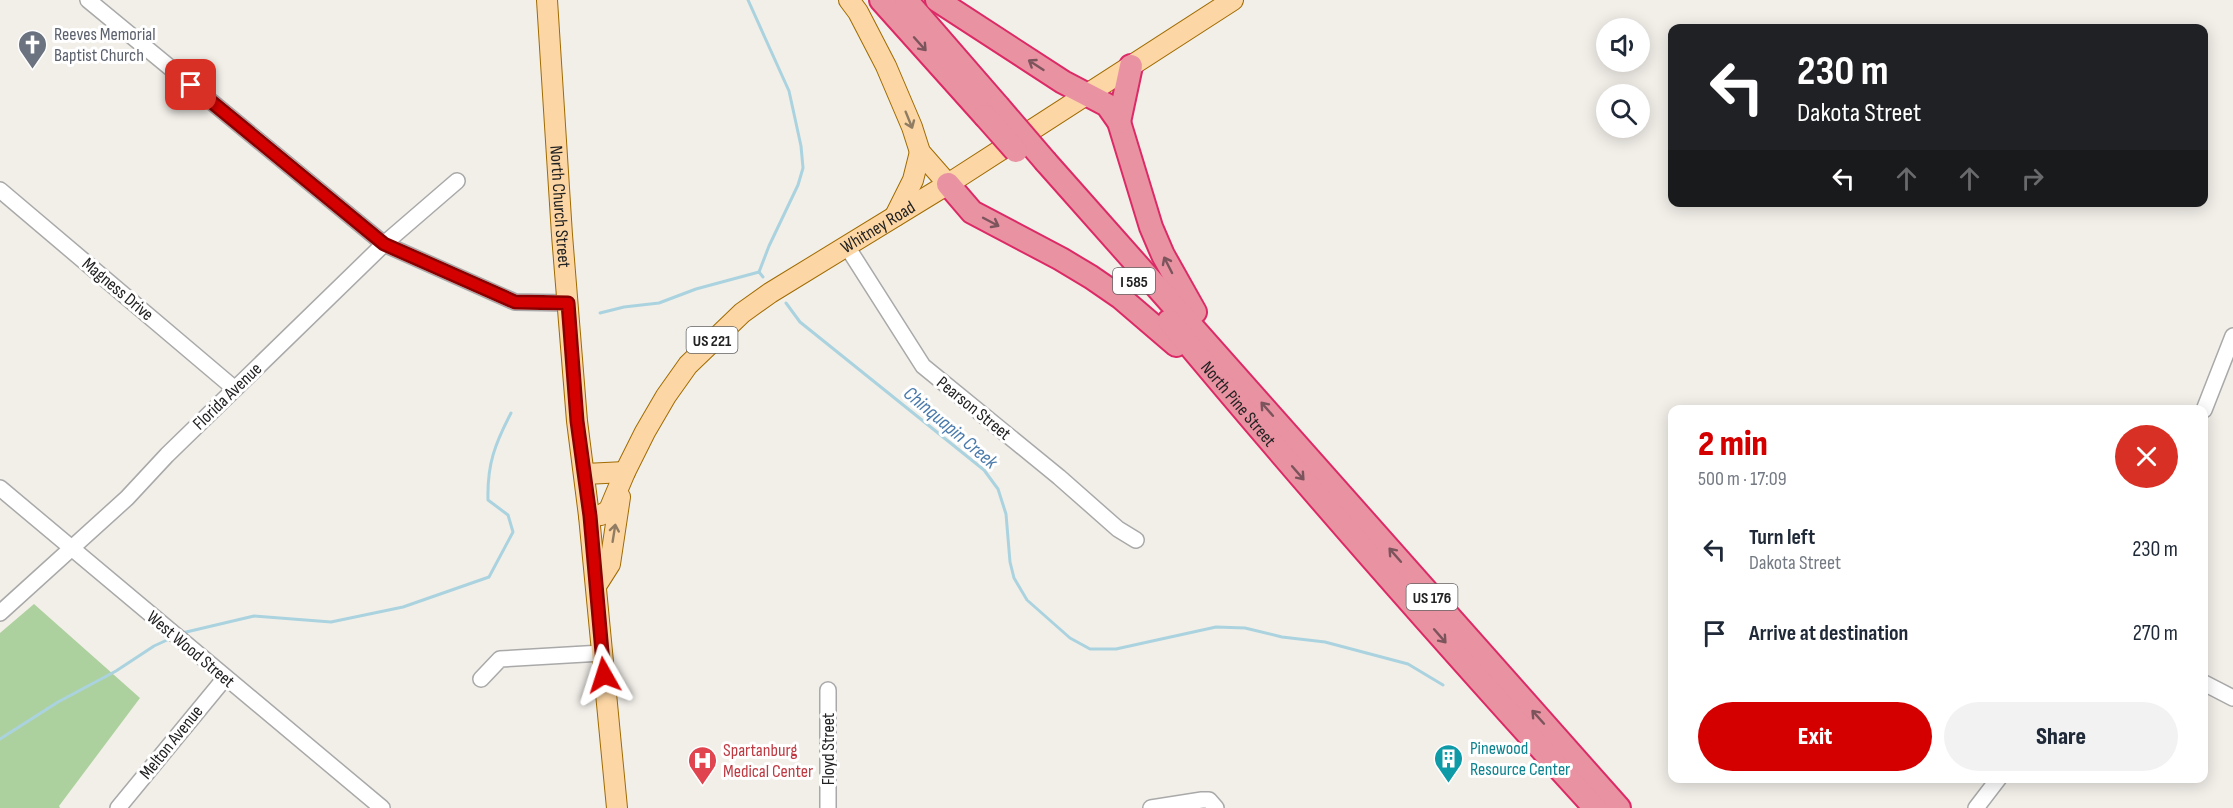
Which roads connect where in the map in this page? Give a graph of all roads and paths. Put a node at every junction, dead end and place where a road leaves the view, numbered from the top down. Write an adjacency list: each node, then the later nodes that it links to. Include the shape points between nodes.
1 (88, 0): 17 (street)
2 (547, 0): 19 (main road, North Church Street)
3 (849, 0): 12 (main road, one-way to 12, via 886,66)
4 (881, 0): 10 (highway, North Pine Street / I 585, one-way to 10)
5 (906, 0): 10 (highway, North Pine Street / I 585)
6 (937, 0): 9 (highway, one-way to 6, via 1063,82)
7 (1233, 0): 8 (main road, Whitney Road / US 221)
8 (1131, 66): 9 (main road, Whitney Road / US 221); 11 (highway)
9 (1087, 93): 11 (highway, via 1107,105); 14 (main road, Whitney Road / US 221)
10 (992, 111): 22 (highway, North Pine Street / I 585, bridge, via 1159,309)
11 (1119, 122): 22 (highway, one-way to 11, via 1163,255)
12 (920, 152): 14 (main road); 16 (main road, via 913,180)
13 (457, 181): 17 (street, Florida Avenue)
14 (948, 184): 16 (main road, Whitney Road / US 221); 22 (highway, one-way to 22, via 972,212 1061,259 1120,297)
15 (0, 190): 21 (street, Magness Drive)
16 (895, 216): 18 (main road, Whitney Road / US 221)
17 (384, 244): 19 (street, via 515,302); 21 (street, Florida Avenue)
18 (846, 245): 25 (main road, Whitney Road / US 221, via 741,313 688,364); 28 (street, Pearson Street, via 923,366)
19 (568, 303): 24 (main road, North Church Street)
20 (2233, 336): 23 (street)
21 (235, 389): 29 (street, Florida Avenue)
22 (1239, 391): 45 (highway, North Pine Street / US 176, one-way to 45, via 1482,684); 46 (highway, North Pine Street / US 176, one-way to 22)
23 (2206, 405)
24 (585, 474): 25 (main road); 27 (main road, North Church Street)
25 (624, 474): 27 (main road, Whitney Road / US 221, via 609,510); 30 (main road, one-way to 25, via 609,564)
26 (0, 488): 29 (street, West Wood Street)
27 (590, 516): 30 (main road, North Church Street)
28 (1136, 540)
29 (72, 549): 31 (street, Florida Avenue); 33 (street, West Wood Street)
30 (596, 586): 32 (main road, North Church Street)
31 (0, 613)
32 (602, 653): 34 (street, via 500,659); 41 (main road, North Church Street)
33 (225, 678): 39 (street, Melton Avenue); 40 (street, West Wood Street)
34 (481, 679)
35 (2208, 685): 37 (street)
36 (828, 690): 42 (street, Floyd Street)
37 (2233, 698)
38 (1995, 783): 47 (street)
39 (118, 808)
40 (382, 808)
41 (617, 808)
42 (828, 808)
43 (1151, 808): 44 (street, via 1202,800 1209,800)
44 (1216, 808)
45 (1594, 808)
46 (1619, 808)
47 (1976, 808)

